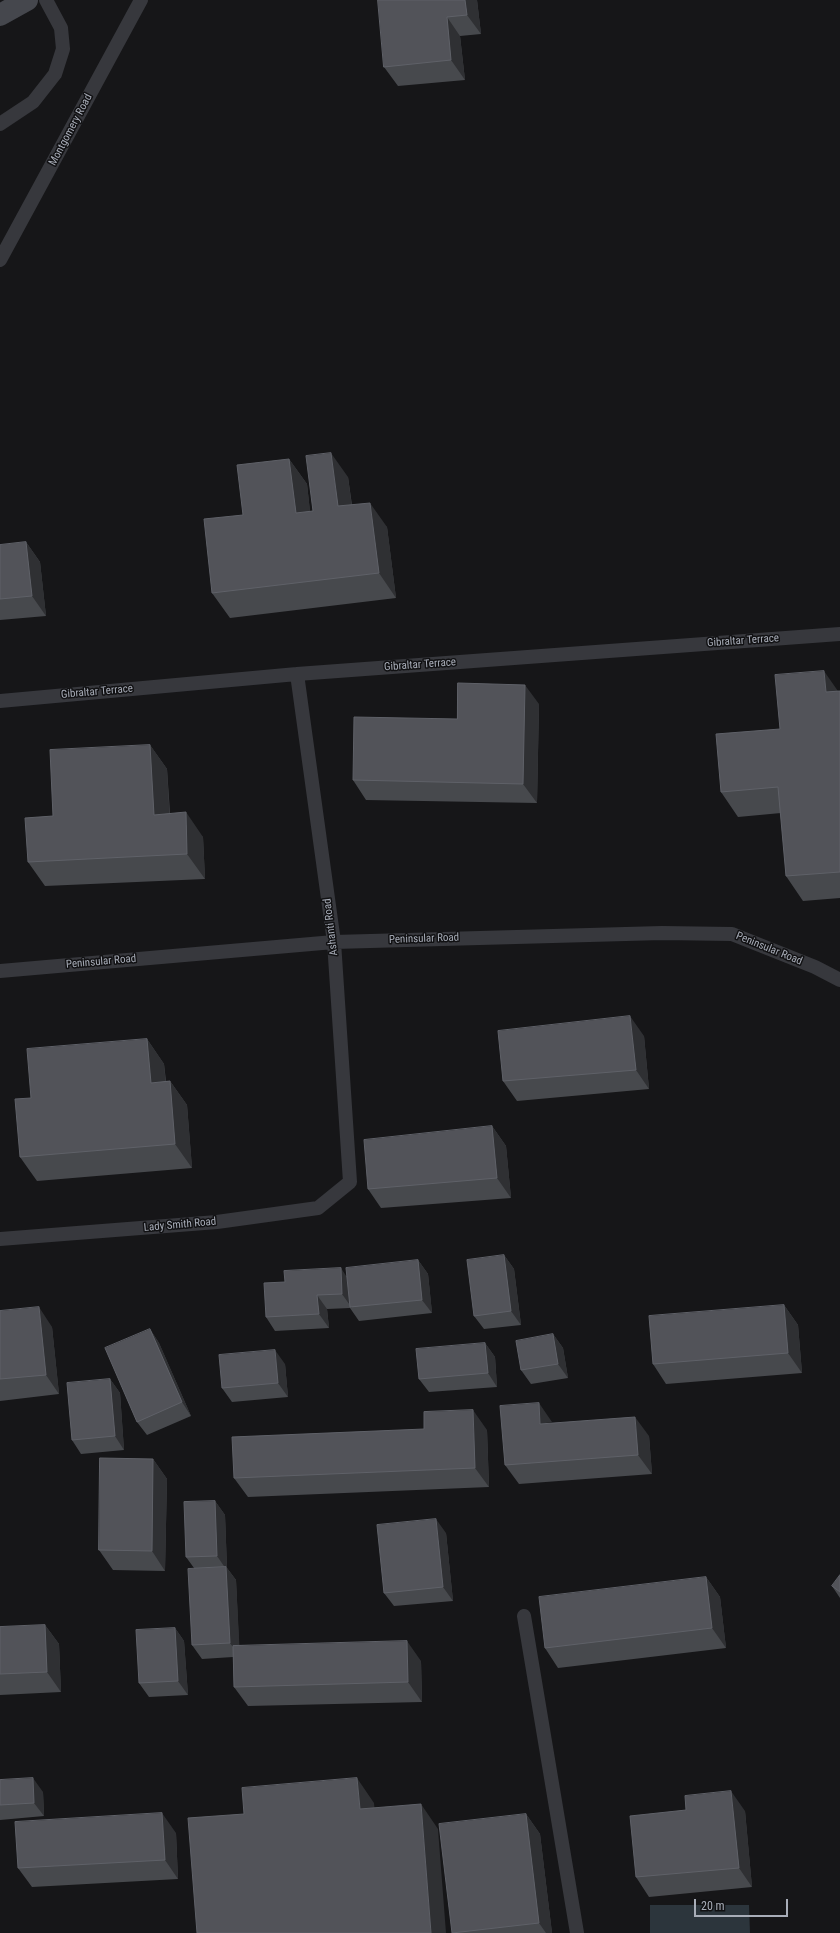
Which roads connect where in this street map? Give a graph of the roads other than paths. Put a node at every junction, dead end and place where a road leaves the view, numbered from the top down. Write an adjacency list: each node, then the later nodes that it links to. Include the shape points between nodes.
1 (27, 0): 4 (main road)
2 (46, 0): 5 (lane, via 62,28 63,49 56,74 33,102)
3 (141, 0): 6 (lane, Montgomery Road)
4 (0, 15)
5 (0, 124)
6 (0, 260)
7 (840, 634): 8 (lane, Gibraltar Terrace)
8 (297, 674): 9 (lane, Gibraltar Terrace); 10 (lane, Ashanti Road)
9 (0, 701)
10 (334, 942): 11 (lane, Peninsular Road); 12 (lane, Peninsular Road, via 662,933 732,934 815,967); 13 (lane, Ashanti Road)
11 (0, 971)
12 (840, 980)
13 (350, 1182): 14 (lane, Lady Smith Road, via 318,1208 217,1222)
14 (0, 1240)
15 (524, 1616): 16 (lane)
16 (577, 1933)

